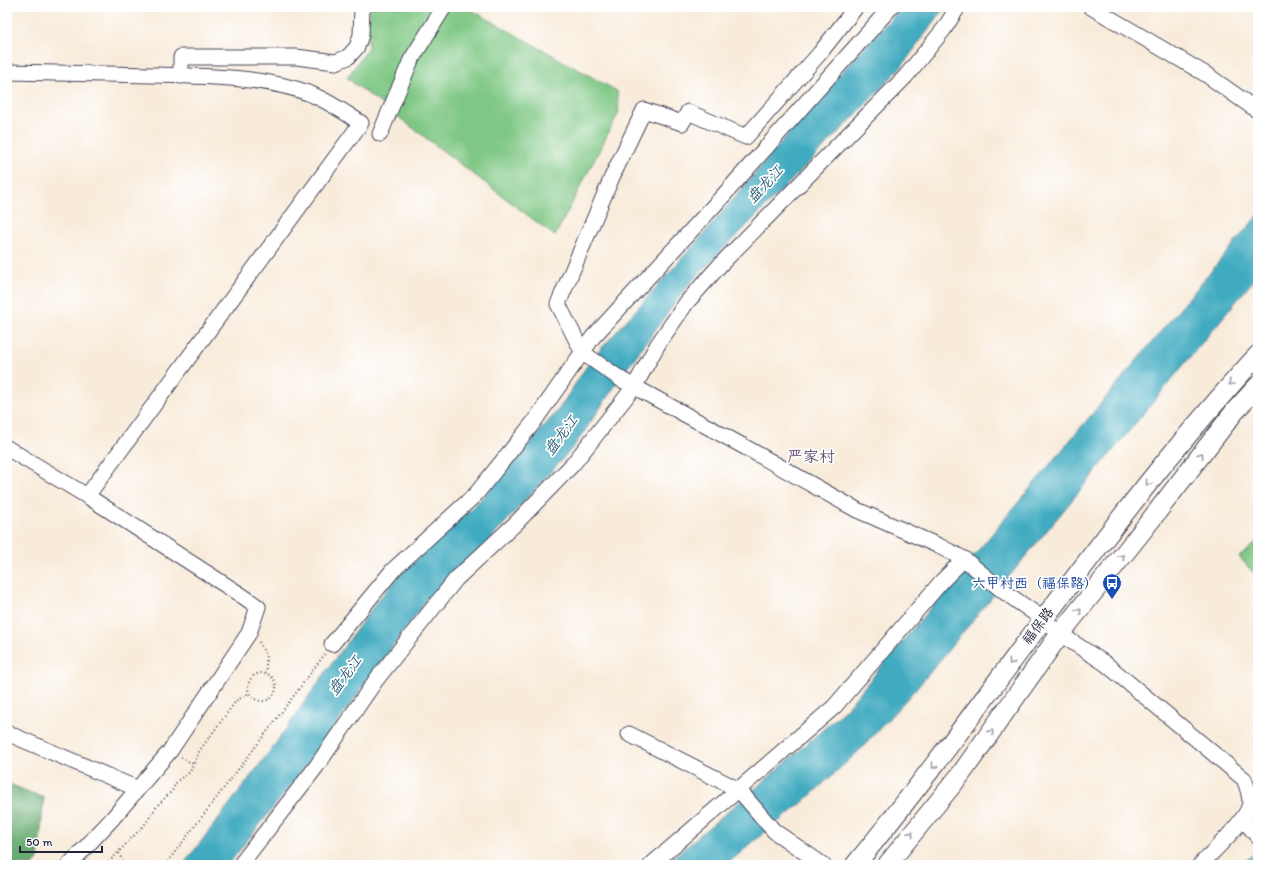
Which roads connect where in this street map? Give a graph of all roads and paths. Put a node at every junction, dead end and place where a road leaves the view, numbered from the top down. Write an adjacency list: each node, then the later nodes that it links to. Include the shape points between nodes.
1 (362, 7): 8 (street, via 361,35 357,48 348,57 336,62 296,57 181,57)
2 (444, 7): 10 (street, via 411,60)
3 (856, 7): 11 (street, via 820,53 746,136 688,112 682,123 644,110 612,177 558,304)
4 (890, 7): 11 (street, via 722,197 593,337)
5 (958, 7): 13 (street, via 944,29 906,76 721,264 688,302)
6 (1091, 7): 9 (street, via 1207,75)
7 (7, 72): 8 (street)
8 (181, 76): 16 (street, via 208,76 284,86 327,102 361,123)
9 (1258, 111)
10 (380, 134)
11 (583, 353): 13 (street); 21 (street, via 533,424 476,494 393,570)
12 (1258, 355): 18 (main road, 福保路, one-way to 18, via 1225,390 1123,514)
13 (628, 383): 17 (street, via 857,510); 35 (street, via 573,464 456,579 376,680 316,767)
14 (1258, 386): 20 (main road, 福保路, one-way to 14, via 1235,411)
15 (7, 448): 16 (street)
16 (87, 496): 19 (street, via 258,607)
17 (964, 559): 18 (street); 27 (street, via 942,580 834,707)
18 (1043, 619): 20 (street); 38 (main road, 福保路, one-way to 38, via 939,759)
19 (250, 633): 22 (path, via 266,655); 26 (street, via 170,751)
20 (1060, 634): 28 (street, via 1106,664 1244,779 1250,803); 39 (main road, 福保路, one-way to 20, via 961,774)
21 (332, 644): 34 (path)
22 (266, 673): 23 (path, via 250,679); 23 (path, via 275,681 274,696 260,702)
23 (249, 693): 30 (path, via 236,701 200,750 190,772 177,781 172,792 157,806 146,823)
24 (7, 733): 26 (street)
25 (629, 734): 27 (street)
26 (138, 789): 31 (street)
27 (738, 790): 36 (street); 37 (street, via 774,831)
28 (1243, 819): 29 (street); 40 (street)
29 (1258, 836)
30 (119, 853): 32 (path); 33 (path)
31 (69, 865)
32 (106, 865)
33 (124, 865)
34 (165, 865)
35 (240, 865)
36 (651, 865)
37 (823, 865)
38 (855, 865)
39 (887, 865)
40 (1200, 865)

